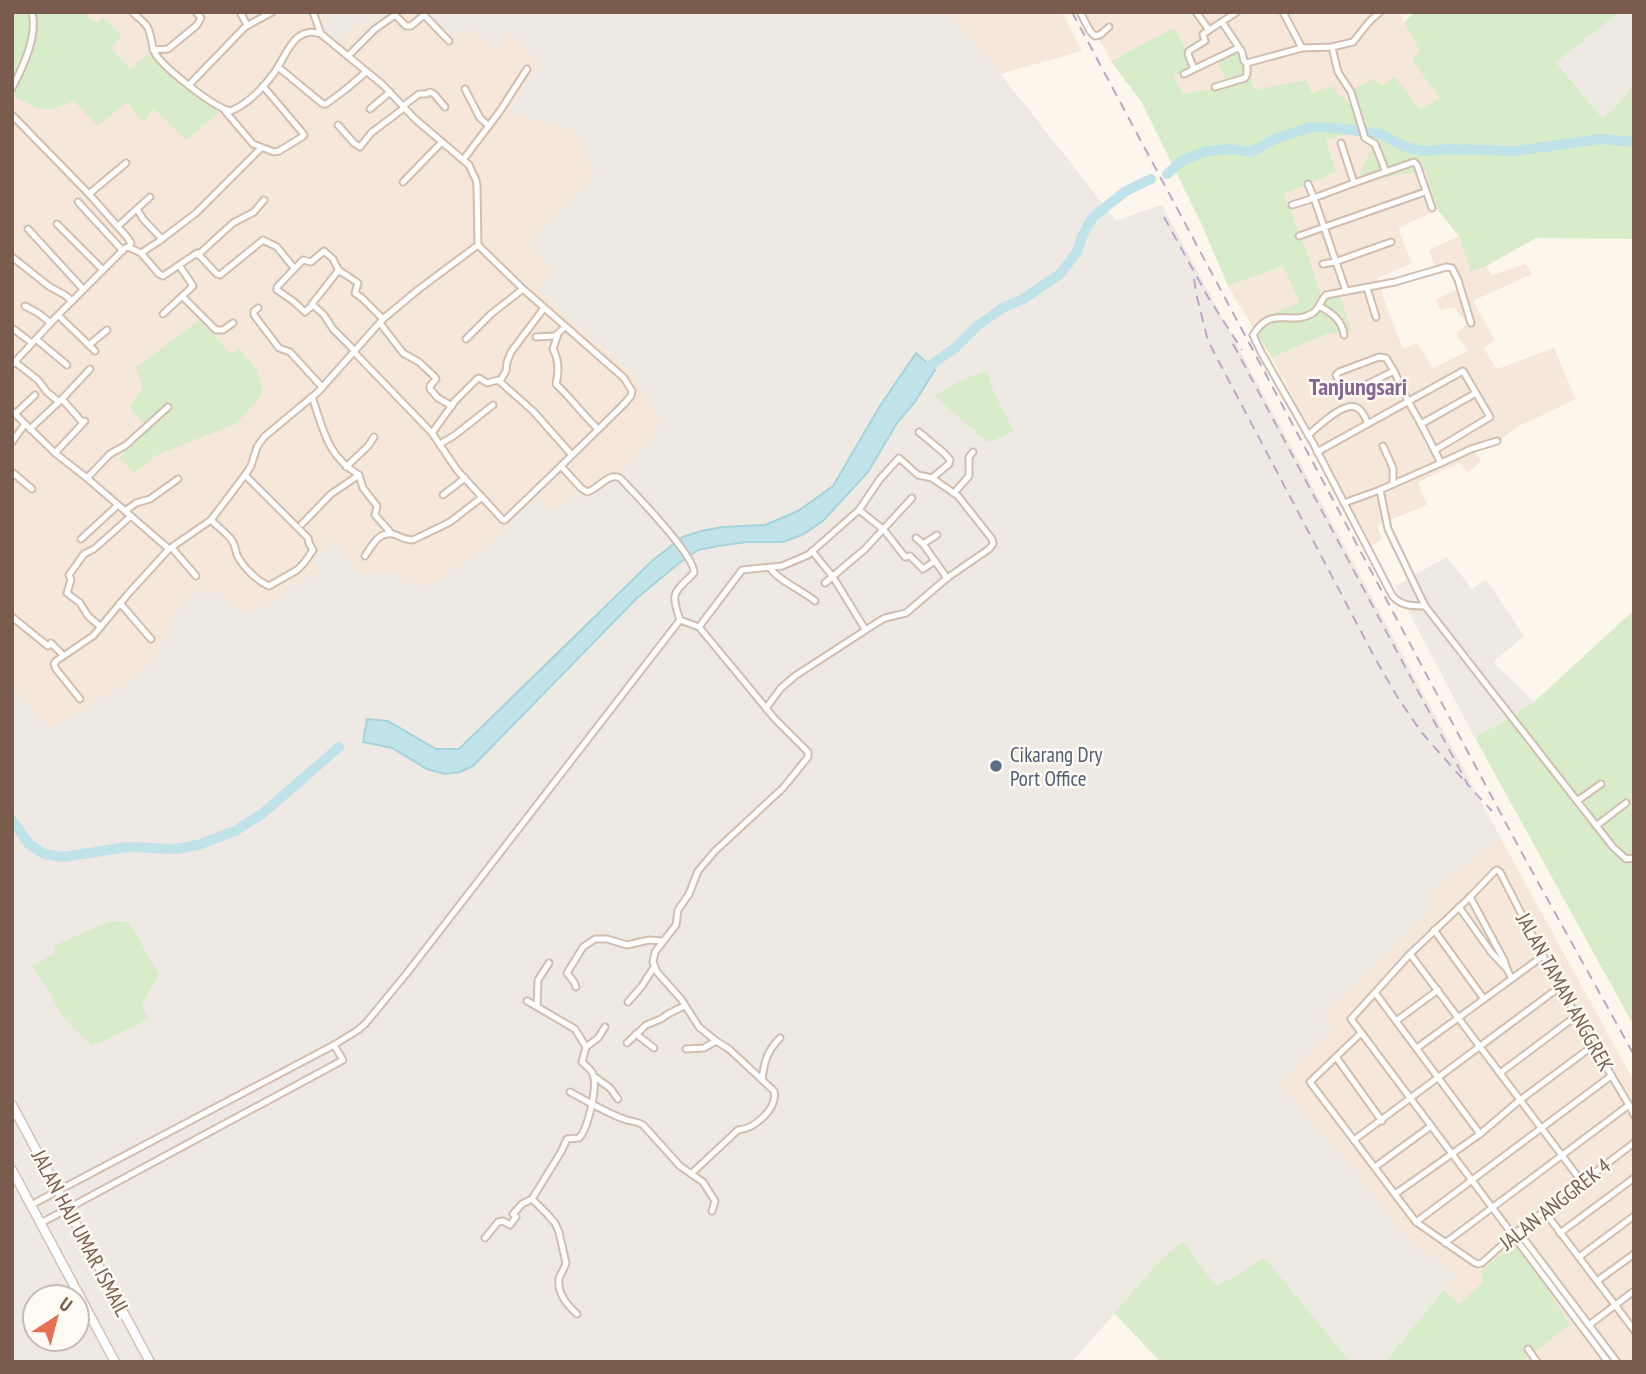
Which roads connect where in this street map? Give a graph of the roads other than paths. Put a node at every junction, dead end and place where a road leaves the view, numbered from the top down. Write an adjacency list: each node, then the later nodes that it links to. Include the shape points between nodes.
1 (32, 12): 32 (street, via 29,45)
2 (133, 12): 21 (street, via 148,27)
3 (196, 12): 21 (street, via 201,20 197,26 168,49)
4 (240, 12): 13 (street)
5 (272, 12): 13 (street)
6 (313, 12): 16 (street)
7 (1080, 12): 14 (street, via 1095,36)
8 (1196, 12): 15 (street)
9 (1237, 12): 12 (street)
10 (1283, 12): 20 (street)
11 (1380, 12): 18 (street, via 1353,42)
12 (1222, 22): 15 (street); 19 (street)
13 (247, 25): 29 (street)
14 (1109, 27)
15 (1209, 30): 26 (street, via 1203,34 1205,41 1189,51)
16 (321, 34): 22 (street); 24 (street, via 310,31 300,35)
17 (449, 41): 22 (street, via 424,15 411,26 395,15)
18 (1332, 47): 20 (street); 47 (street, via 1365,138 1375,144)
19 (1238, 48): 23 (street); 26 (street)
20 (1302, 48): 23 (street)
21 (153, 50): 29 (street)
22 (348, 56): 27 (street)
23 (1247, 64): 31 (street, via 1245,78)
24 (278, 66): 27 (street, via 323,104); 30 (street)
25 (527, 69): 41 (street)
26 (1194, 69): 28 (street)
27 (366, 72): 34 (street)
28 (1184, 74)
29 (189, 85): 38 (street)
30 (263, 86): 38 (street, via 236,110); 44 (street, via 303,135 279,152)
31 (1216, 87)
32 (12, 88)
33 (465, 89): 41 (street)
34 (390, 93): 35 (street); 37 (street)
35 (404, 107): 36 (street, via 419,94 430,92); 40 (street, via 360,147); 42 (street)
36 (445, 107)
37 (370, 109)
38 (224, 110): 44 (street)
39 (12, 115): 52 (street)
40 (338, 125)
41 (489, 126): 45 (street)
42 (442, 142): 45 (street); 48 (street)
43 (1341, 143): 49 (street)
44 (261, 148): 65 (street, via 196,213)
45 (463, 160): 67 (street, via 476,180)
46 (126, 163): 52 (street)
47 (1386, 172): 49 (street); 51 (street, via 1414,162)
48 (403, 182)
49 (1354, 183): 54 (street)
50 (1308, 184): 54 (street)
51 (1425, 192): 58 (street); 62 (street)
52 (89, 194): 61 (street)
53 (150, 197): 59 (street)
54 (1314, 198): 57 (street); 62 (street)
55 (264, 200): 70 (street)
56 (78, 202): 68 (street)
57 (1292, 205)
58 (1432, 208)
59 (137, 209): 61 (street); 65 (street)
60 (57, 224): 76 (street)
61 (118, 226): 68 (street, via 130,242)
62 (1323, 227): 64 (street); 72 (street)
63 (28, 229): 79 (street)
64 (1299, 236)
65 (162, 239): 69 (street)
66 (1391, 242): 72 (street)
67 (478, 245): 80 (street); 92 (street)
68 (126, 249): 69 (street); 76 (street)
69 (141, 253): 74 (street, via 163,276)
70 (199, 254): 74 (street); 75 (street, via 220,275 263,240 277,247)
71 (12, 257): 83 (street)
72 (1335, 262): 73 (street); 81 (street)
73 (1323, 264)
74 (179, 265): 82 (street, via 193,286)
75 (294, 268): 77 (street, via 324,251); 84 (street, via 277,289 305,312)
76 (103, 270): 79 (street)
77 (339, 271): 84 (street); 92 (street, via 358,283 355,293)
78 (1367, 288): 81 (street); 91 (street); 95 (street, via 1451,267)
79 (83, 289): 83 (street)
80 (523, 289): 88 (street); 102 (street)
81 (1346, 291): 86 (street, via 1326,295)
82 (183, 297): 89 (street); 94 (street, via 216,330)
83 (72, 301): 90 (street)
84 (313, 305): 106 (street)
85 (25, 306): 93 (street)
86 (1319, 306): 100 (street, via 1338,319); 130 (street, via 1304,316 1267,320 1253,335)
87 (258, 308): 113 (street, via 254,315 279,348 290,352)
88 (544, 308): 96 (street); 111 (street, via 511,352)
89 (163, 314)
90 (58, 315): 93 (street); 104 (street)
91 (1376, 317)
92 (381, 321): 106 (street); 121 (street, via 400,349 435,377 430,389)
93 (51, 323): 103 (street)
94 (233, 323)
95 (1471, 323)
96 (565, 327): 99 (street); 127 (street, via 624,378 632,391)
97 (12, 328): 103 (street)
98 (107, 330): 104 (street)
99 (558, 334): 101 (street); 127 (street, via 553,349 556,384)
100 (1344, 335)
101 (536, 337)
102 (467, 339)
103 (34, 341): 107 (street); 108 (street)
104 (89, 345): 105 (street)
105 (95, 351)
106 (354, 352): 113 (street); 129 (street)
107 (14, 364): 118 (street)
108 (67, 365)
109 (90, 369): 118 (street)
110 (1394, 371): 112 (street, via 1388,360 1379,357 1339,372); 114 (street); 119 (street)
111 (500, 381): 121 (street, via 477,379); 140 (street)
112 (1340, 384)
113 (322, 387): 117 (street)
114 (1353, 391)
115 (1476, 393): 119 (street, via 1463,371); 125 (street); 136 (street, via 1490,417)
116 (35, 395): 123 (street)
117 (312, 397): 143 (street, via 330,448); 145 (street, via 264,437)
118 (61, 401): 126 (street); 139 (street, via 84,422)
119 (1408, 401): 124 (street); 125 (street)
120 (493, 405): 134 (street)
121 (452, 406): 129 (street)
122 (168, 407): 147 (street)
123 (14, 412): 126 (street)
124 (1368, 424): 130 (street, via 1356,407 1349,406); 138 (street)
125 (1421, 424): 136 (street)
126 (27, 427): 133 (street); 139 (street)
127 (598, 429): 140 (street)
128 (919, 432): 149 (street, via 950,460)
129 (432, 433): 134 (street)
130 (1308, 435): 138 (street)
131 (374, 437): 143 (street)
132 (1497, 441): 141 (street)
133 (12, 442)
134 (440, 443): 148 (street)
135 (1383, 446): 151 (street, via 1392,463)
136 (1434, 450): 141 (street)
137 (973, 452): 154 (street, via 969,476)
138 (1317, 452): 158 (street)
139 (55, 453): 147 (street)
140 (572, 455): 142 (street)
141 (1441, 463): 151 (street)
142 (561, 466): 156 (street, via 505,520); 184 (street, via 587,492 617,475 673,537 695,572 674,596)
143 (346, 467): 146 (street)
144 (12, 472): 152 (street)
145 (245, 475): 163 (street); 163 (street, via 308,538 313,550 304,563 281,580 264,584)
146 (359, 475): 164 (street, via 331,494); 166 (street, via 377,506 375,515)
147 (87, 478): 159 (street)
148 (465, 478): 155 (street); 156 (street)
149 (932, 478): 154 (street); 160 (street, via 920,476 899,458)
150 (178, 479): 161 (street)
151 (1393, 484): 153 (street)
152 (32, 489)
153 (1380, 490): 158 (street); 182 (street, via 1388,529)
154 (954, 493): 178 (street, via 993,544)
155 (443, 495)
156 (481, 498): 166 (street, via 450,522 413,541)
157 (912, 498): 165 (street)
158 (1343, 503): 182 (street, via 1395,599)
159 (118, 505): 161 (street); 169 (street)
160 (859, 510): 165 (street); 172 (street)
161 (125, 511): 162 (street)
162 (131, 516): 171 (street); 185 (street, via 84,554 69,575 67,593)
163 (211, 520): 171 (street)
164 (302, 524)
165 (884, 530): 174 (street, via 904,556 911,556 921,568); 177 (street)
166 (391, 533): 173 (street, via 378,538)
167 (937, 535): 170 (street)
168 (916, 538): 170 (street)
169 (81, 539)
170 (923, 544): 174 (street)
171 (170, 548): 176 (street); 181 (street)
172 (812, 551): 175 (street, via 789,565); 177 (street)
173 (365, 556)
174 (934, 561): 178 (street)
175 (770, 568): 180 (street); 186 (street, via 742,570)
176 (195, 576)
177 (833, 577): 179 (street); 187 (street)
178 (947, 578): 187 (street, via 906,613)
179 (825, 583)
180 (815, 601)
181 (120, 603): 185 (street); 188 (street)
182 (1425, 606): 193 (street)
183 (12, 617): 189 (street)
184 (680, 620): 186 (street); 225 (street, via 374,1013)
185 (101, 627): 189 (street)
186 (699, 627): 191 (street)
187 (866, 629): 191 (street, via 794,676)
188 (151, 639)
189 (63, 655): 190 (street, via 55,666)
190 (80, 699)
191 (766, 708): 200 (street, via 806,749 808,757 783,788 708,859)
192 (1601, 784): 193 (street)
193 (1577, 802): 195 (street)
194 (1626, 803): 195 (street)
195 (1597, 826): 196 (street, via 1620,855)
196 (1634, 858)
197 (1471, 897): 198 (street); 202 (street, JALAN TAMAN ANGGREK, via 1495,871 1500,873); 205 (street)
198 (1459, 907): 199 (street); 205 (street)
199 (1434, 930): 201 (street); 211 (street)
200 (663, 941): 204 (street, via 653,957); 208 (street, via 627,945 601,938 591,941 567,973)
201 (1410, 954): 209 (street); 210 (street)
202 (1543, 956): 206 (street); 207 (street, JALAN TAMAN ANGGREK)
203 (549, 963): 214 (street, via 538,980)
204 (654, 967): 213 (street); 215 (street)
205 (1507, 969): 206 (street)
206 (1512, 979): 211 (street)
207 (1561, 986): 216 (street, JALAN TAMAN ANGGREK); 226 (street)
208 (576, 987)
209 (1438, 990): 217 (street); 218 (street)
210 (1376, 993): 218 (street); 220 (street, via 1351,1020)
211 (1484, 999): 217 (street)
212 (527, 1001): 214 (street)
213 (628, 1002)
214 (537, 1006): 228 (street, via 575,1029)
215 (684, 1006): 221 (street); 223 (street)
216 (1576, 1016): 227 (street, JALAN TAMAN ANGGREK); 233 (street)
217 (1459, 1018): 226 (street); 230 (street)
218 (1396, 1021): 230 (street)
219 (605, 1027): 228 (street)
220 (1361, 1033): 232 (street); 241 (street)
221 (636, 1034): 224 (street); 229 (street)
222 (780, 1038): 237 (street, via 765,1057)
223 (716, 1041): 231 (street, via 704,1048); 237 (street)
224 (627, 1043)
225 (334, 1045): 262 (street); 267 (street, via 343,1060)
226 (1479, 1045): 233 (street); 236 (street)
227 (1594, 1045): 234 (street, JALAN TAMAN ANGGREK); 243 (street)
228 (586, 1047): 235 (street, via 582,1062)
229 (654, 1048)
230 (1417, 1048): 236 (street)
231 (686, 1049)
232 (1336, 1057): 248 (street); 252 (street, via 1310,1082)
233 (1500, 1073): 243 (street)
234 (1611, 1076): 246 (street, JALAN TAMAN ANGGREK); 250 (street)
235 (595, 1077): 238 (street); 239 (street)
236 (1438, 1077): 241 (street); 251 (street)
237 (762, 1080): 258 (street, via 774,1091 771,1107 756,1123 738,1130)
238 (604, 1083): 239 (street); 242 (street)
239 (595, 1085): 244 (street)
240 (570, 1092): 244 (street)
241 (1410, 1098): 248 (street); 249 (street)
242 (618, 1099)
243 (1520, 1100): 250 (street); 251 (street)
244 (591, 1103): 258 (street, via 639,1122); 264 (street, via 583,1134 567,1139)
245 (12, 1105): 262 (main road, JALAN HAJI UMAR ISMAIL)
246 (1629, 1105): 247 (street, JALAN TAMAN ANGGREK); 255 (street)
247 (1634, 1115)
248 (1382, 1121): 252 (street)
249 (1431, 1126): 254 (street); 256 (street)
250 (1541, 1128): 255 (street); 260 (street)
251 (1480, 1134): 254 (street)
252 (1354, 1140): 256 (street)
253 (1634, 1143): 261 (street, JALAN ANGGREK 4)
254 (1452, 1154): 260 (street); 263 (street)
255 (1562, 1156): 261 (street); 266 (street)
256 (1375, 1167): 263 (street)
257 (12, 1170): 265 (main road, JALAN HAJI UMAR ISMAIL)
258 (691, 1174): 268 (street, via 712,1195)
259 (1634, 1178): 274 (street)
260 (1472, 1180): 266 (street); 271 (street)
261 (1581, 1182): 269 (street, JALAN ANGGREK 4)
262 (58, 1191): 265 (street); 267 (main road, JALAN HAJI UMAR ISMAIL)
263 (1395, 1194): 271 (street)
264 (532, 1199): 275 (street, via 513,1214 516,1217 510,1225 498,1222); 282 (street, via 559,1232 566,1263 559,1283 564,1301)
265 (31, 1205): 272 (main road, JALAN HAJI UMAR ISMAIL)
266 (1492, 1208): 273 (street); 276 (street)
267 (67, 1209): 272 (street); 287 (main road, JALAN HAJI UMAR ISMAIL)
268 (712, 1211)
269 (1544, 1211): 273 (street, JALAN ANGGREK 4); 274 (street)
270 (1634, 1216): 278 (street)
271 (1416, 1222): 276 (street)
272 (41, 1223): 286 (main road, JALAN HAJI UMAR ISMAIL)
273 (1515, 1233): 276 (street, JALAN ANGGREK 4, via 1475,1264); 283 (street)
274 (1560, 1233): 278 (street)
275 (485, 1238)
276 (1446, 1242)
277 (1634, 1254): 279 (street)
278 (1579, 1257): 279 (street)
279 (1597, 1281): 281 (street)
280 (1634, 1292): 281 (street)
281 (1615, 1306): 283 (street); 284 (street)
282 (577, 1314)
283 (1586, 1327): 289 (street); 290 (street)
284 (1634, 1330)
285 (1528, 1349): 288 (street)
286 (115, 1362)
287 (150, 1362)
288 (1537, 1362)
289 (1608, 1362)
290 (1616, 1362)

